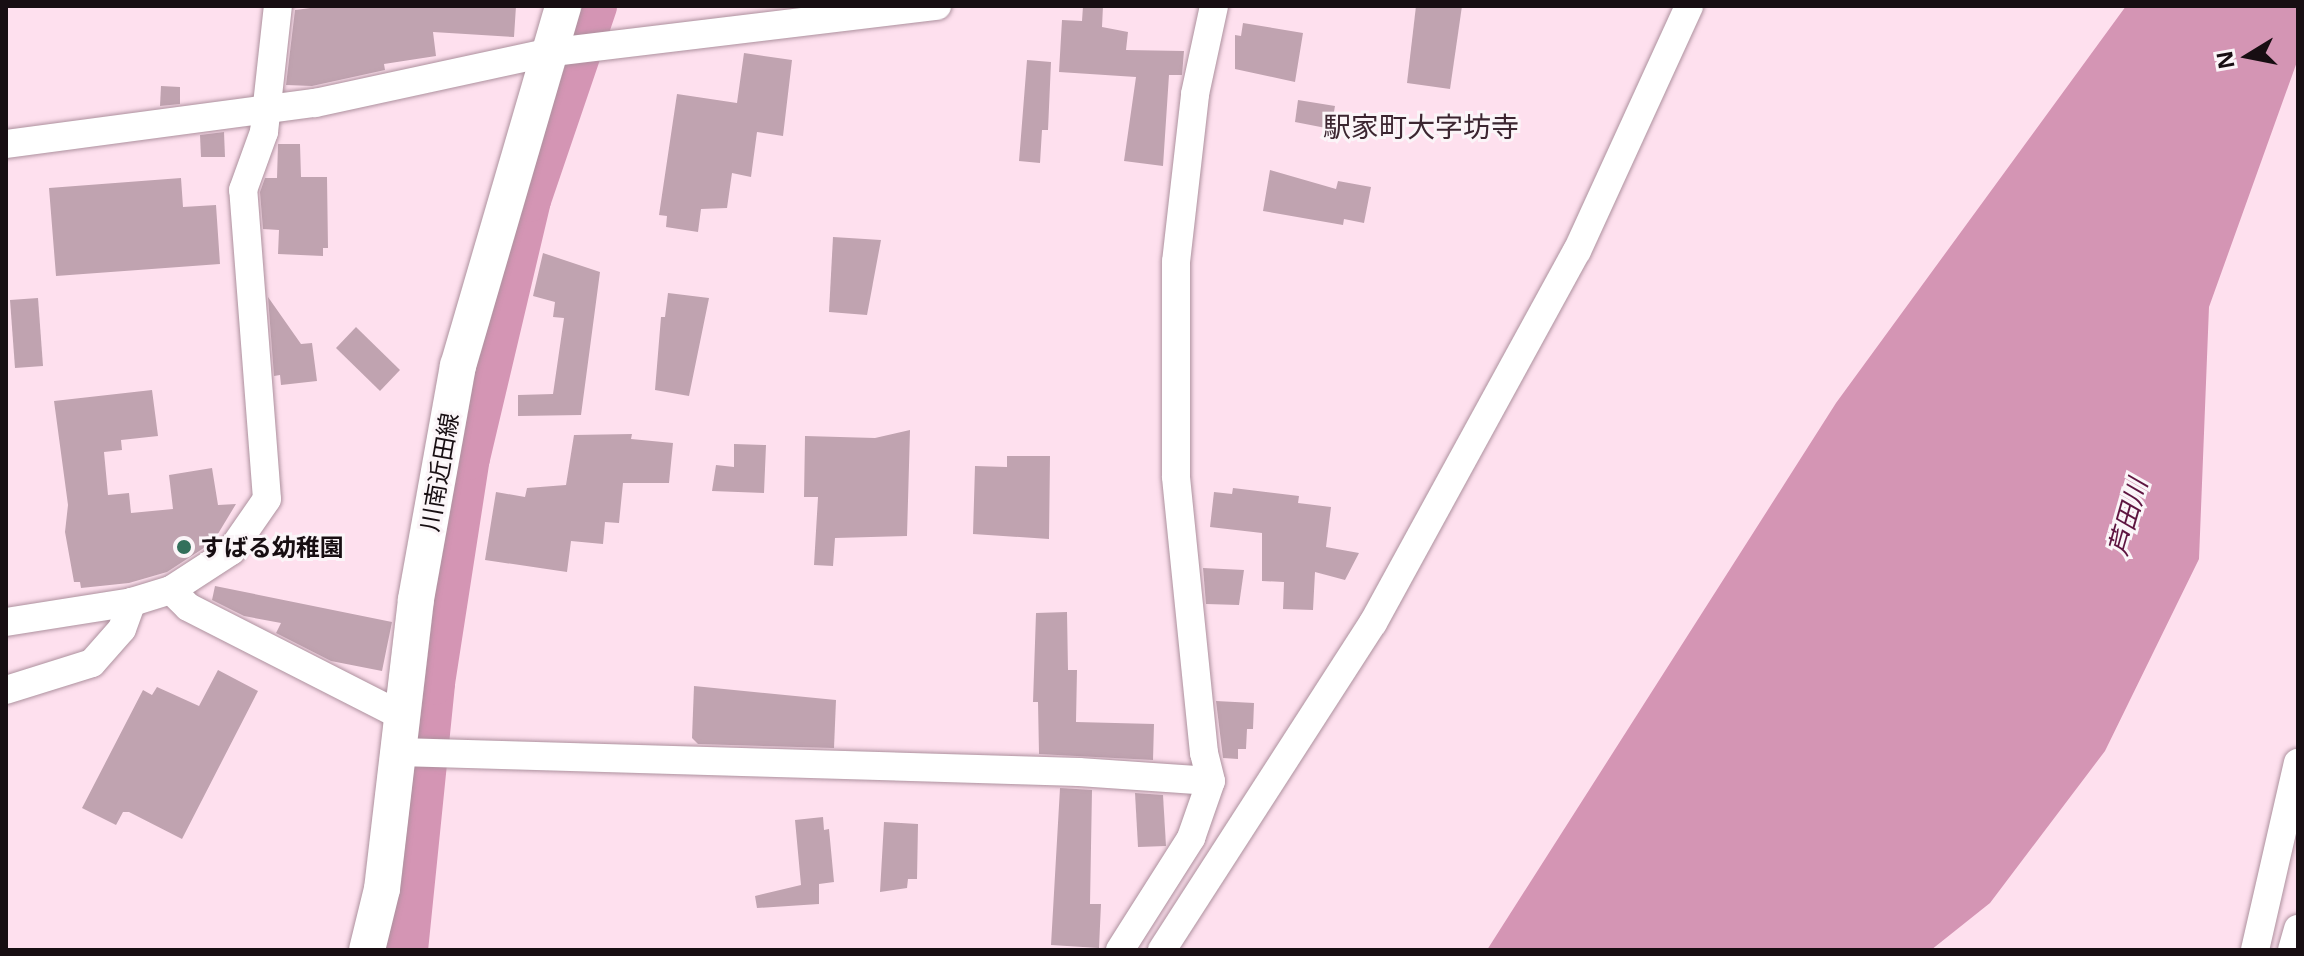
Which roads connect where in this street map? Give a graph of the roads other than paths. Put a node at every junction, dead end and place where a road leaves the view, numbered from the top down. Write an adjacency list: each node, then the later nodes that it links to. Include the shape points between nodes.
1 (278, 6): 7 (street)
2 (563, 6): 6 (main road, 川南近田線)
3 (937, 6): 6 (street)
4 (1214, 6): 16 (street, via 1195,94 1176,262 1176,476)
5 (1689, 6): 20 (street, via 1577,251 1373,623)
6 (546, 53): 7 (street); 13 (main road, 川南近田線, via 458,366 416,599)
7 (267, 111): 8 (street); 9 (street, via 243,190 267,499 231,551)
8 (6, 144)
9 (171, 590): 10 (street); 13 (street, via 188,607)
10 (132, 602): 11 (street); 12 (street, via 122,629 92,663)
11 (6, 622)
12 (6, 690)
13 (402, 716): 14 (main road, 川南近田線)
14 (399, 752): 16 (street, via 1079,772); 18 (main road, 川南近田線, via 382,889)
15 (2298, 763): 21 (street)
16 (1211, 781): 19 (street, via 1191,838)
17 (2298, 929): 22 (street)
18 (367, 950)
19 (1120, 950)
20 (1162, 950)
21 (2255, 950)
22 (2292, 950)

